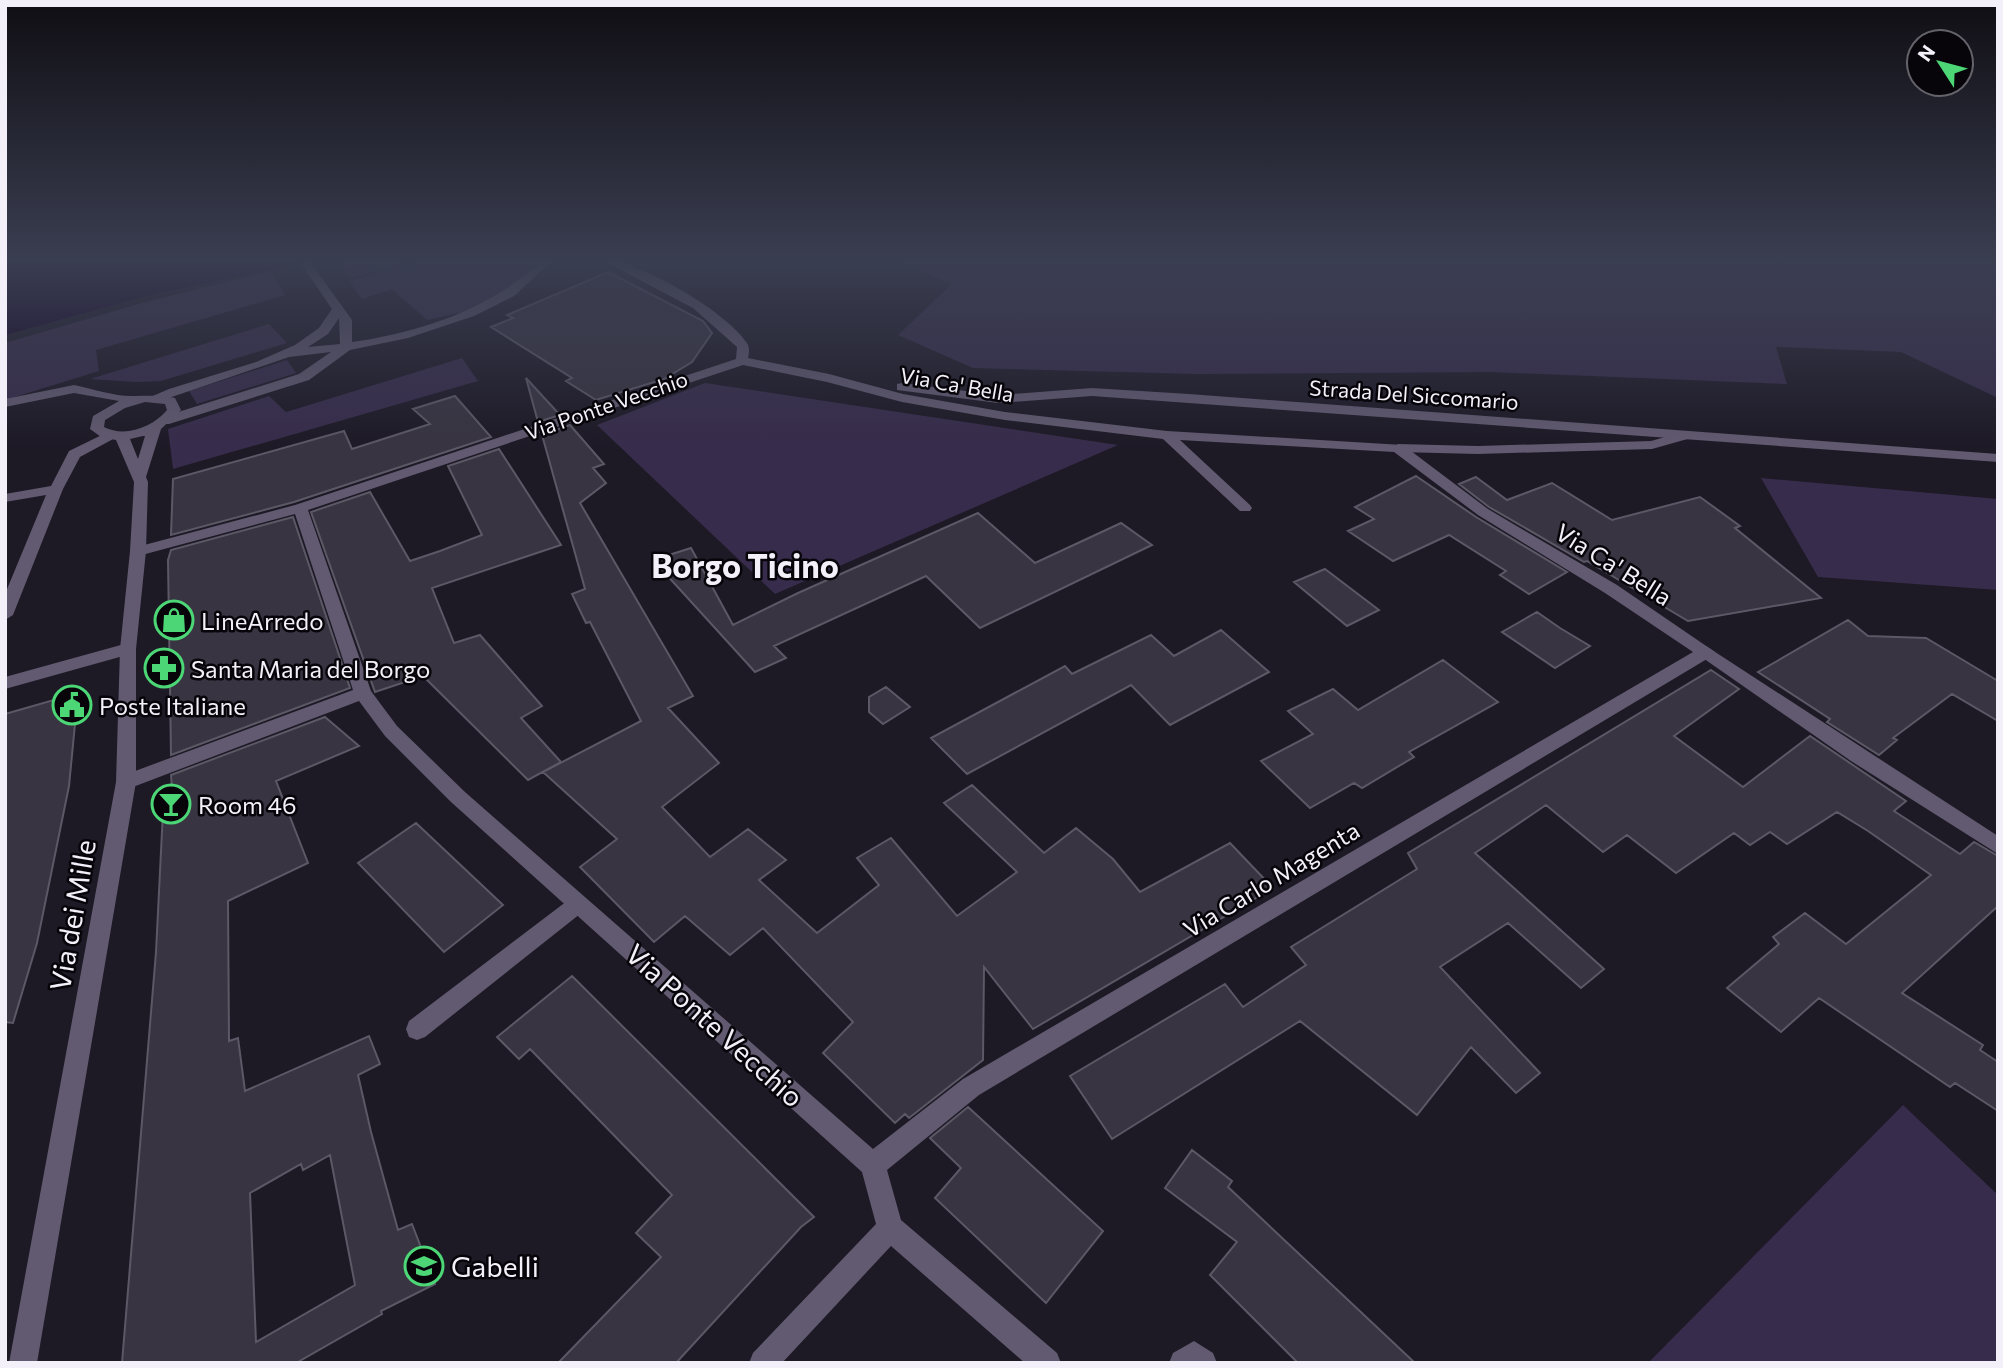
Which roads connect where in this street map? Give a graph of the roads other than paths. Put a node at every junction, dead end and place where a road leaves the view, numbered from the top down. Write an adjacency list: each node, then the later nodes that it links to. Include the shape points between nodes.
1 (346, 323): 5 (street)
2 (440, 323): 5 (street)
3 (721, 323): 7 (street, via 743,346)
4 (330, 324): 5 (street, via 333,342); 6 (street)
5 (346, 347): 6 (street); 14 (street, via 304,377)
6 (285, 354): 10 (street)
7 (742, 361): 8 (street, Via Ca' Bella); 23 (street, Via Ponte Vecchio)
8 (829, 378): 16 (street, Via Ca' Bella, via 902,398 1004,416); 17 (street, Strada Del Siccomario, via 998,399 1092,392)
9 (74, 389): 11 (street); 12 (street); 13 (street)
10 (155, 398): 11 (street); 14 (street, via 174,405 171,415)
11 (134, 400): 13 (street)
12 (5, 403)
13 (105, 413): 15 (street, Via dei Mille, via 98,419 97,429)
14 (160, 424): 15 (street); 20 (street, Via dei Mille)
15 (115, 435): 20 (street, Via dei Mille); 21 (street, via 74,454)
16 (1167, 435): 18 (street, Via Ca' Bella); 24 (street)
17 (1686, 435): 18 (street, via 1651,445); 19 (street, Strada Del Siccomario)
18 (1398, 448): 29 (street, Via Ca' Bella, via 1483,512)
19 (1998, 458)
20 (139, 475): 25 (street, Via dei Mille)
21 (56, 489): 22 (street); 26 (street)
22 (5, 498)
23 (300, 508): 25 (street, Via Ponte Vecchio); 31 (street, Via Ponte Vecchio)
24 (1245, 508)
25 (138, 551): 28 (street, Via dei Mille)
26 (9, 594): 27 (street)
27 (5, 615)
28 (128, 649): 30 (street); 32 (street, Via dei Mille)
29 (1706, 652): 33 (street, Via Ca' Bella); 36 (street, Via Carlo Magenta, via 971,1087)
30 (5, 683)
31 (363, 693): 32 (street); 34 (street, Via Ponte Vecchio, via 391,731 458,797)
32 (127, 782): 38 (street, Via dei Mille)
33 (1998, 846)
34 (578, 904): 35 (street); 36 (street, Via Ponte Vecchio)
35 (417, 1029)
36 (873, 1165): 37 (street)
37 (890, 1228): 39 (street); 40 (street)
38 (23, 1363)
39 (763, 1363)
40 (1047, 1363)
41 (1183, 1363): 42 (street, via 1194,1355)
42 (1203, 1363)

